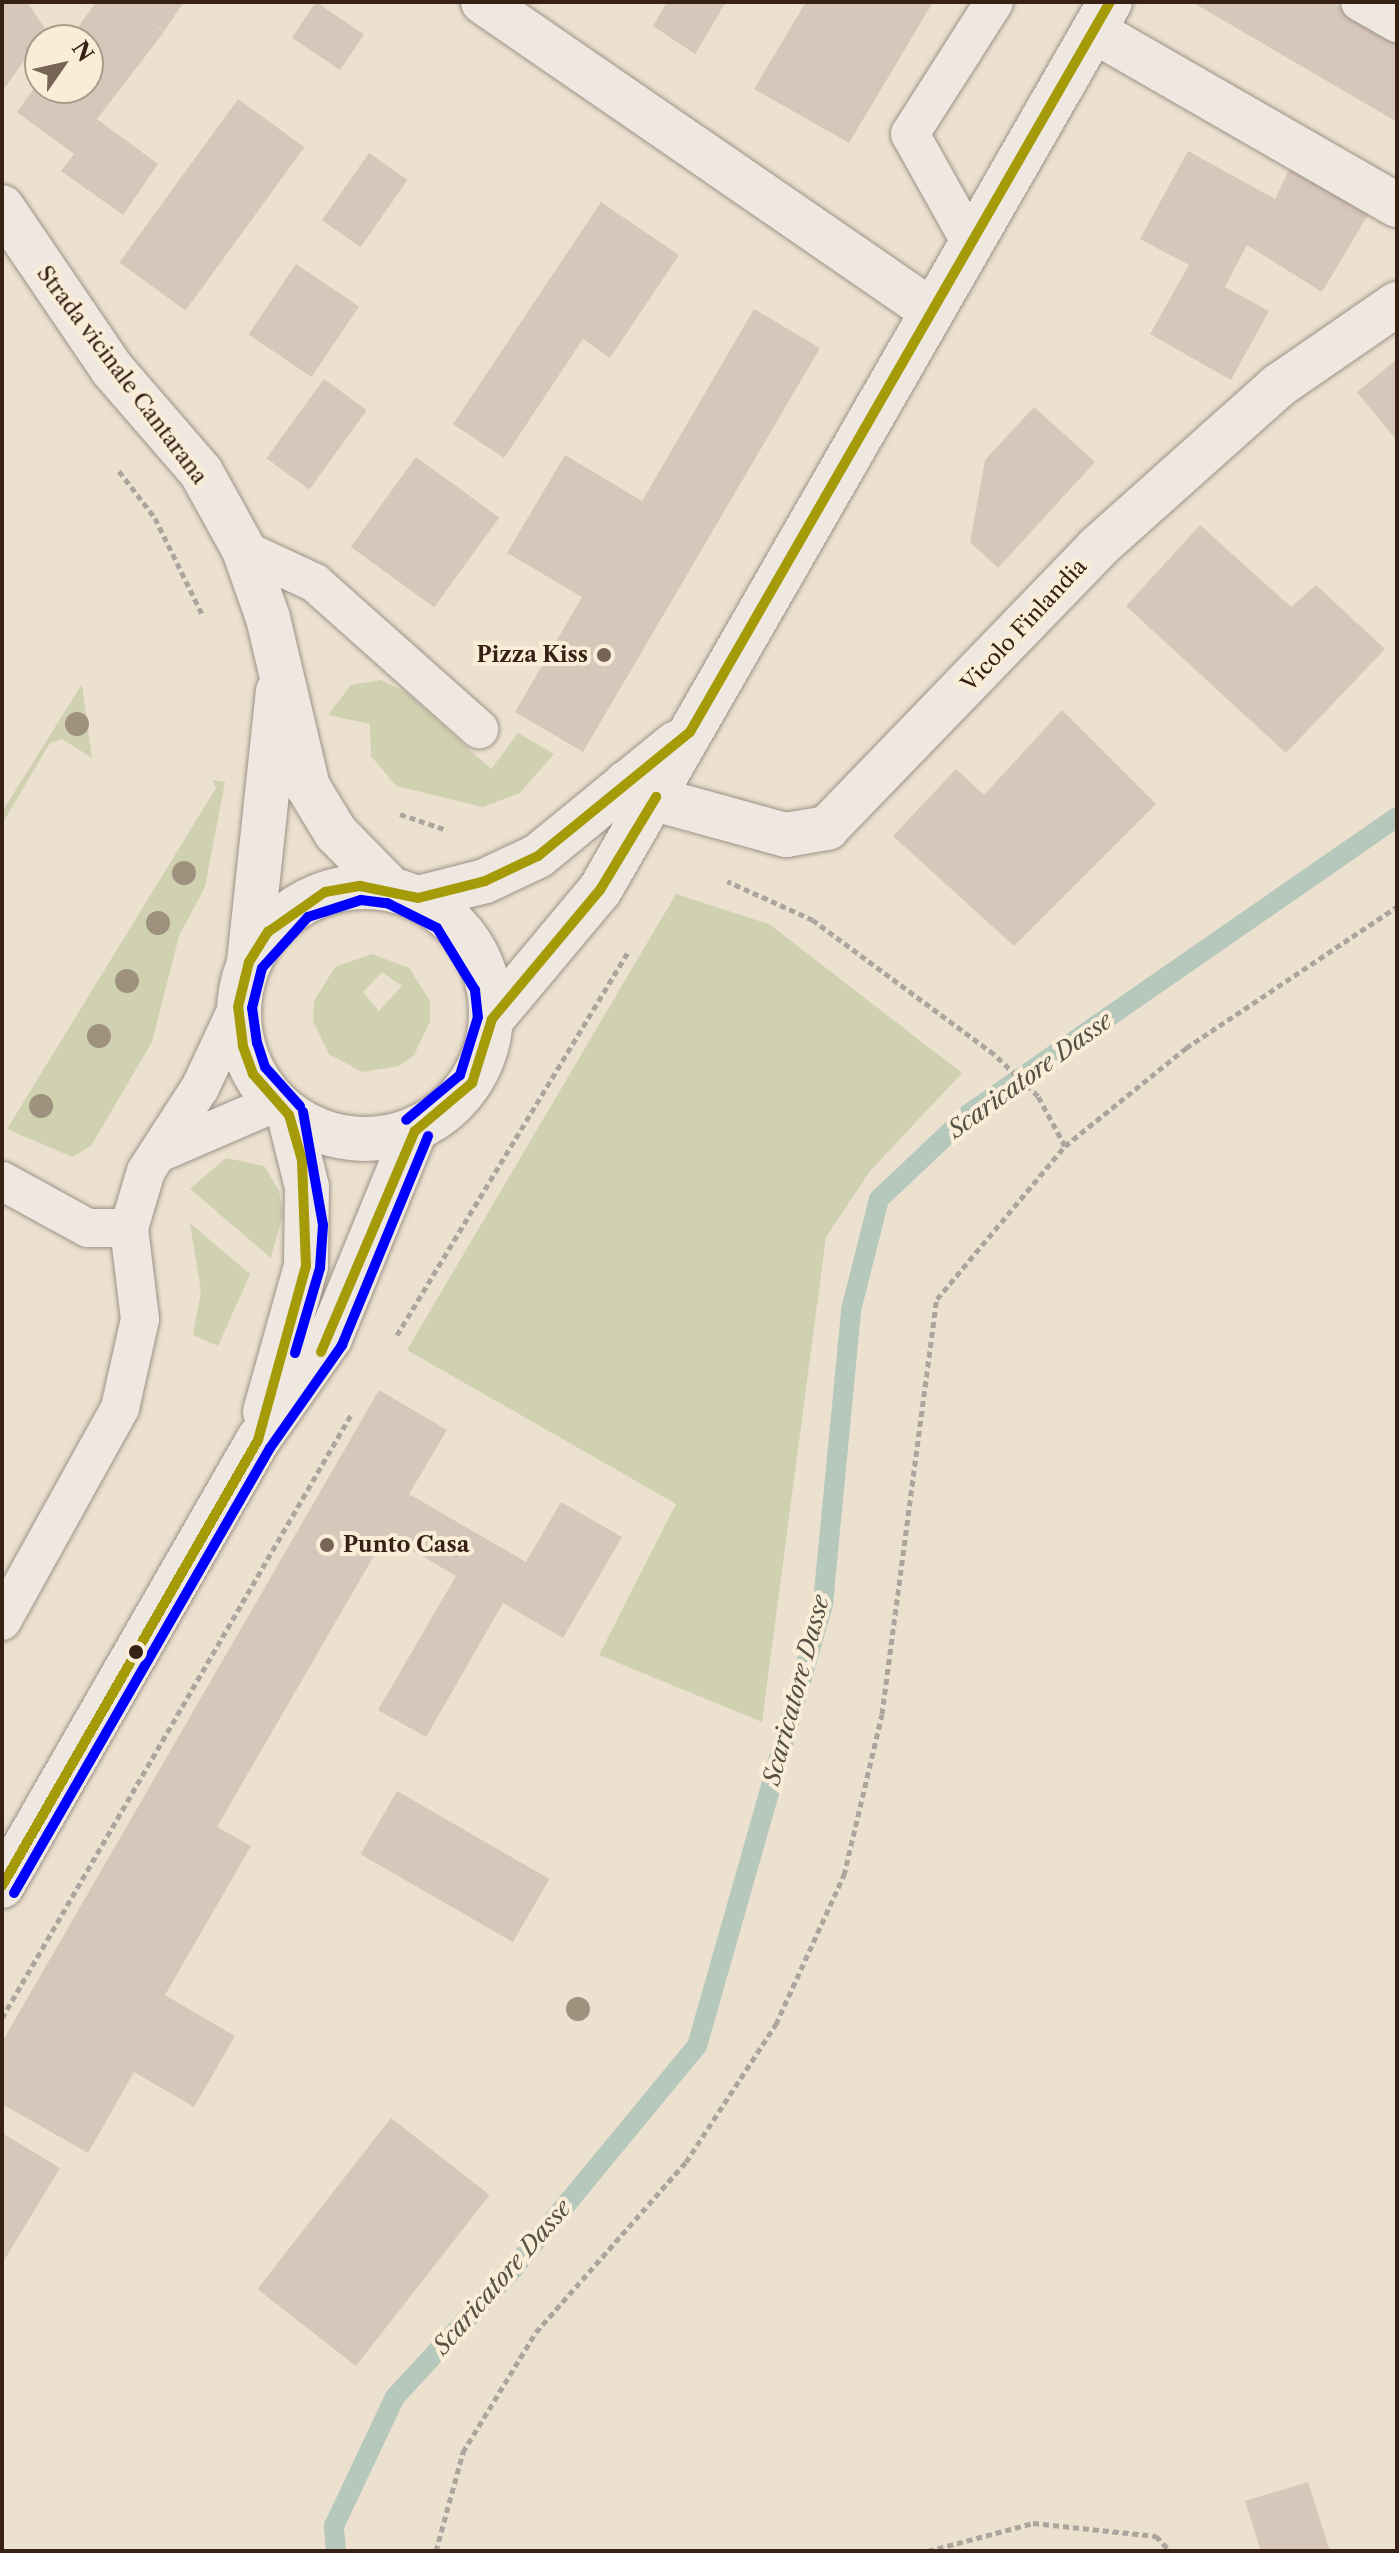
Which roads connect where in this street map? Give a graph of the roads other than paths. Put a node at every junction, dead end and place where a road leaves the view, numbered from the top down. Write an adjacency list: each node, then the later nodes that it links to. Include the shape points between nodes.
1 (483, 2): 10 (main road)
2 (994, 2): 8 (lane, via 910,134)
3 (1360, 2): 5 (lane)
4 (1102, 16): 6 (main road); 8 (main road)
5 (1397, 23)
6 (1397, 205)
7 (2, 207): 11 (main road, Strada vicinale Cantarana, via 112,369 201,472)
8 (971, 243): 10 (main road)
9 (1397, 304): 14 (main road, Vicolo Finlandia, via 1278,386 1097,548 827,828 786,835)
10 (932, 311): 14 (main road, via 690,732)
11 (244, 550): 12 (main road, Strada vicinale Cantarana, via 268,618); 13 (lane, via 315,583)
12 (279, 681): 15 (main road, Strada vicinale Cantarana, via 308,787 336,833); 16 (main road, Strada vicinale Cantarana)
13 (479, 729)
14 (640, 791): 15 (main road, via 538,856 485,881); 18 (main road, via 600,890)
15 (405, 893): 16 (main road, via 348,888 301,904 268,932); 18 (main road, via 447,917 480,959)
16 (249, 962): 17 (main road)
17 (238, 1007): 19 (main road, via 253,1074); 21 (lane, via 200,1088)
18 (492, 1019): 20 (main road, via 472,1083)
19 (282, 1109): 20 (main road, via 339,1138 378,1140); 21 (lane); 24 (main road, via 307,1187 306,1266)
20 (415, 1131): 24 (main road, via 330,1338)
21 (156, 1155): 23 (lane)
22 (2, 1181): 23 (lane, via 88,1228)
23 (129, 1228): 25 (lane, via 140,1319 120,1408)
24 (258, 1440): 26 (main road)
25 (2, 1621)
26 (2, 1886)

